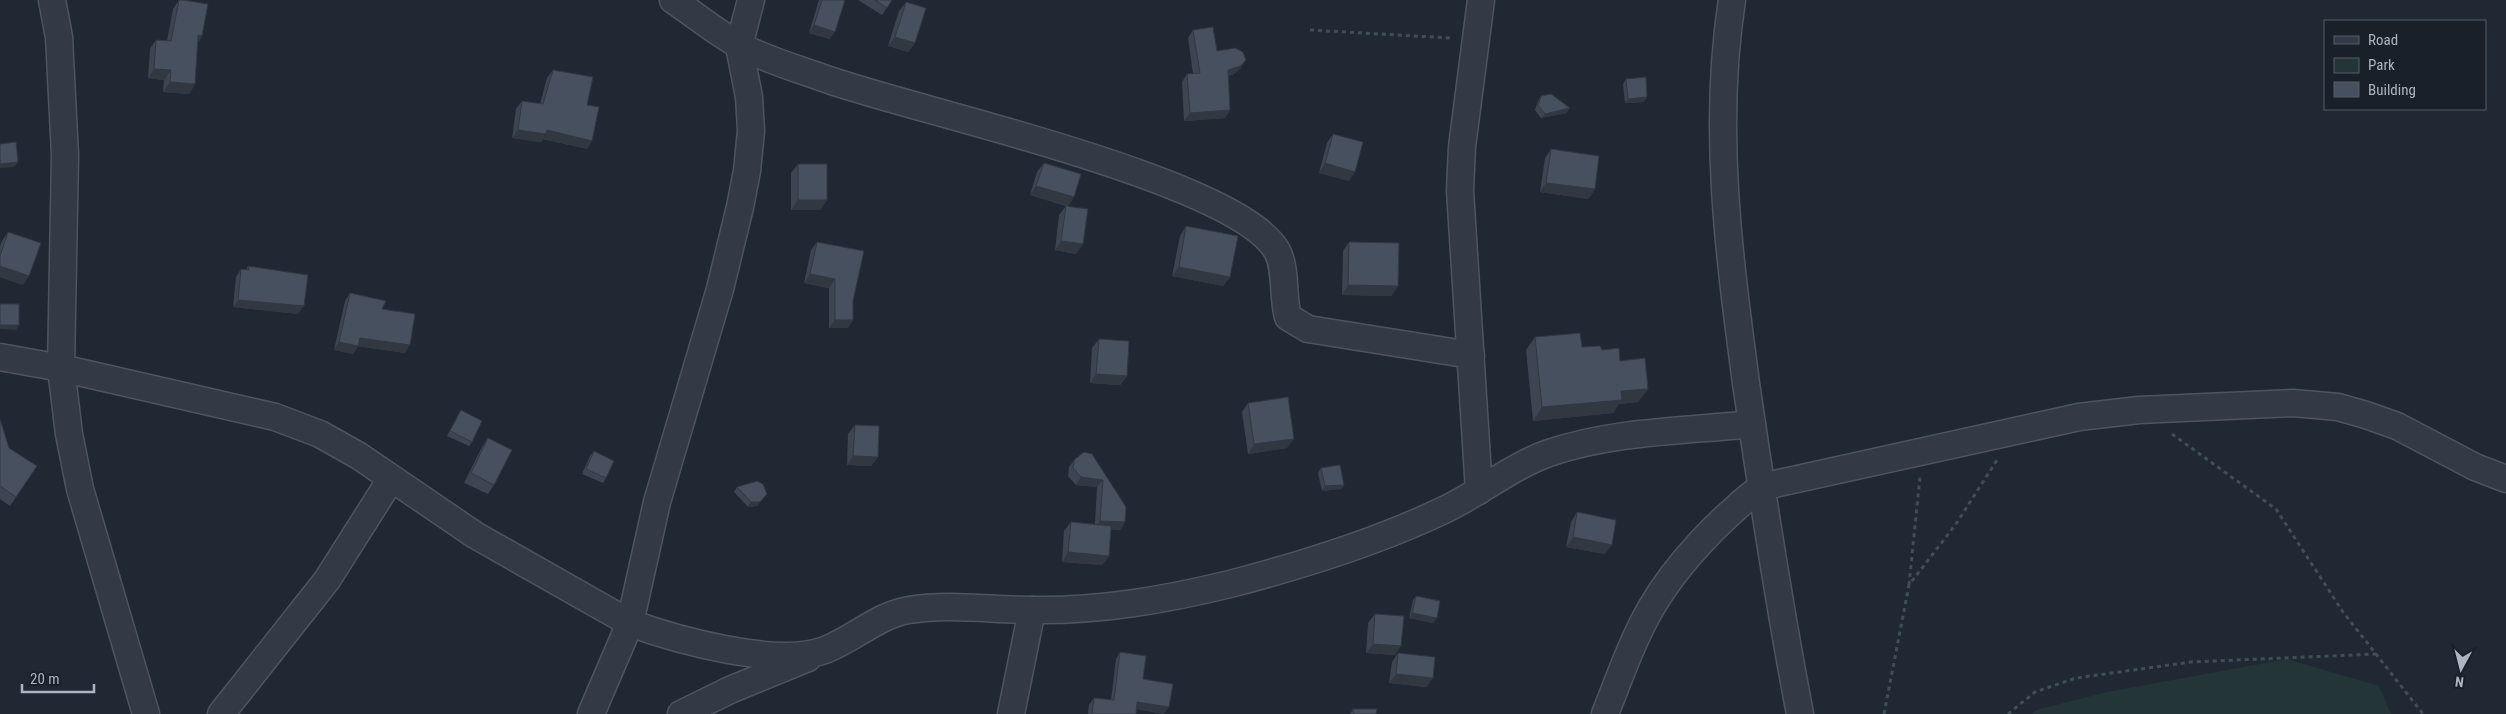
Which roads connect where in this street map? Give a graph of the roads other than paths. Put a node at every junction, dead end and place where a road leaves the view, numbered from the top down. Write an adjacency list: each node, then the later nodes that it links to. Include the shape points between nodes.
1 (52, 0): 9 (street, via 59,38 64,155)
2 (673, 0): 6 (street)
3 (751, 0): 6 (street)
4 (1481, 0): 8 (street, via 1462,147 1460,190)
5 (1732, 0): 10 (street, via 1722,113 1722,169)
6 (740, 46): 8 (street, via 824,79 1143,175 1218,206 1257,228 1277,251 1282,265 1288,317 1308,330); 16 (street, via 750,97 747,171 720,289 657,502)
7 (0, 356): 9 (street)
8 (1471, 356): 14 (street)
9 (61, 368): 11 (street, via 297,424 328,438); 18 (street, via 80,488)
10 (1752, 424): 13 (street); 14 (street, via 1585,443 1549,453)
11 (391, 478): 16 (street, via 475,535); 19 (street, via 327,580)
12 (2506, 479): 13 (street, via 2366,415 2338,407 2293,403 2139,410 2078,417)
13 (1761, 487): 23 (street, via 1730,511 1685,561 1651,608); 24 (street)
14 (1479, 490): 15 (street, via 1447,508 1363,543 1233,583 1140,604)
15 (1032, 610): 17 (street, via 908,610 887,617); 22 (street)
16 (630, 623): 17 (street, via 671,638 709,646 783,654); 20 (street)
17 (822, 651): 21 (street)
18 (146, 714)
19 (221, 714)
20 (591, 714)
21 (681, 714)
22 (1010, 714)
23 (1605, 714)
24 (1800, 714)

